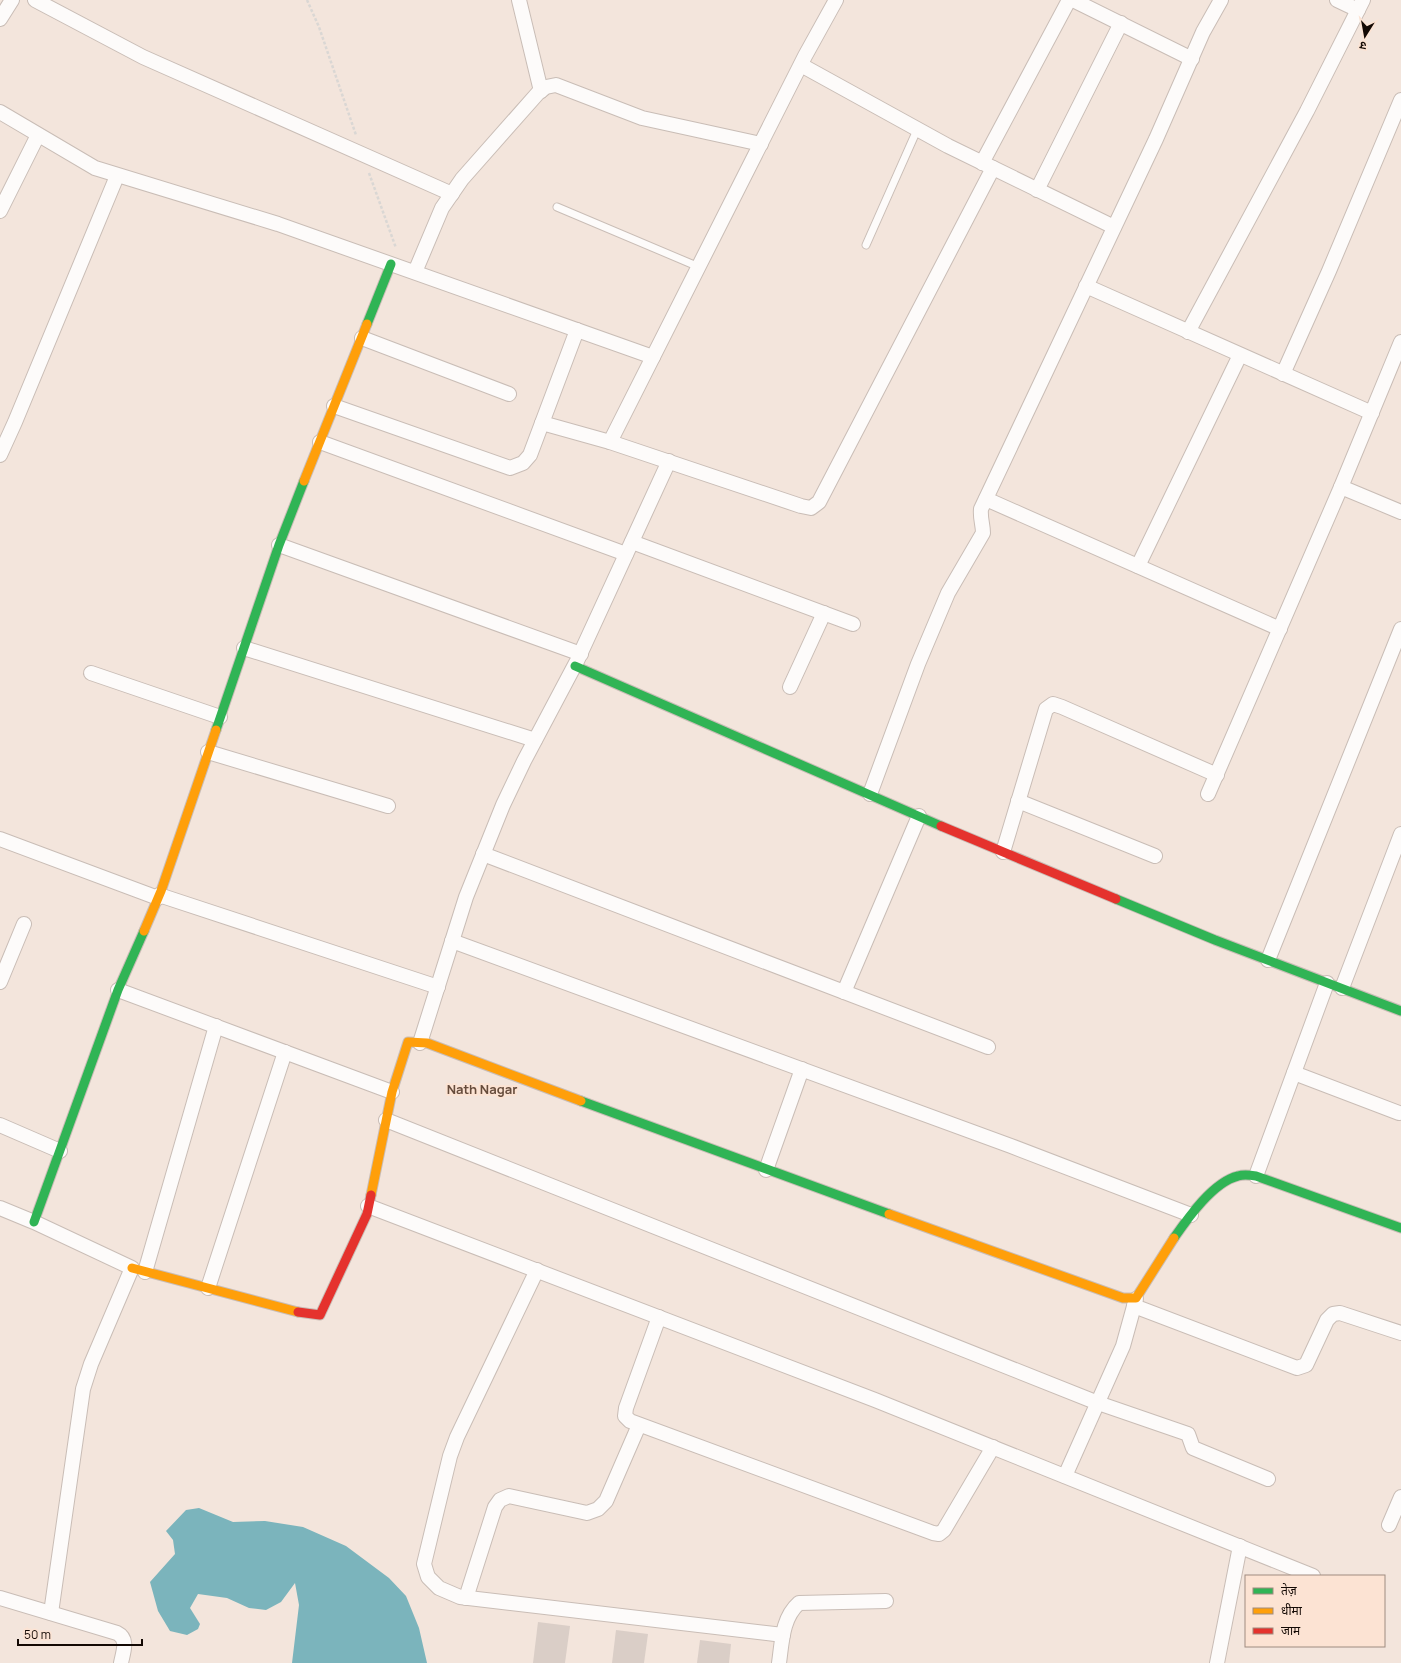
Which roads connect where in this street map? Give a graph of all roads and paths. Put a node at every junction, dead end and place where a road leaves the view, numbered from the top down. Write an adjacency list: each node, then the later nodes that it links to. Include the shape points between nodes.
1 (12, 0): 11 (street)
2 (35, 0): 21 (street, via 143,57)
3 (307, 0): 21 (path, via 320,27)
4 (519, 0): 15 (street)
5 (836, 0): 14 (street)
6 (1069, 0): 22 (street)
7 (1073, 0): 12 (street)
8 (1221, 0): 13 (street)
9 (1337, 0): 10 (street)
10 (1361, 5): 35 (street, via 1307,112)
11 (0, 19)
12 (1121, 23): 13 (street); 24 (street)
13 (1192, 58): 28 (street)
14 (801, 65): 18 (street); 20 (street)
15 (541, 91): 20 (street, via 546,87 556,86 642,118); 25 (street, via 462,179)
16 (1401, 100): 40 (street)
17 (0, 112): 19 (street)
18 (918, 130): 22 (street); 29 (lane)
19 (38, 135): 23 (street, via 88,165); 27 (street)
20 (761, 144): 31 (street)
21 (362, 154): 25 (street); 30 (path, via 396,245)
22 (988, 166): 24 (street); 48 (street, via 820,502 811,508 802,506)
23 (117, 176): 30 (street, via 278,224); 47 (street)
24 (1037, 190): 28 (street)
25 (452, 194): 32 (street, via 442,208)
26 (558, 207): 31 (lane)
27 (0, 211)
28 (1114, 227): 33 (street)
29 (866, 245)
30 (391, 264): 32 (street); 36 (street)
31 (699, 267): 39 (street)
32 (415, 272): 34 (street)
33 (1086, 286): 35 (street); 50 (street)
34 (577, 330): 39 (street); 44 (street)
35 (1188, 332): 38 (street)
36 (362, 338): 41 (street); 42 (street)
37 (1401, 342): 43 (street)
38 (1240, 355): 40 (street); 54 (street)
39 (653, 357): 46 (street)
40 (1283, 374): 43 (street)
41 (508, 394)
42 (334, 406): 44 (street, via 510,468 523,464 530,455); 45 (street)
43 (1372, 413): 49 (street)
44 (542, 423): 46 (street)
45 (320, 442): 52 (street); 53 (street)
46 (610, 442): 48 (street)
47 (0, 455)
48 (669, 461): 53 (street)
49 (1341, 487): 51 (street); 57 (street)
50 (986, 499): 54 (street); 67 (street, via 980,515 982,533 948,593 918,664)
51 (1401, 512)
52 (279, 545): 59 (street); 60 (street)
53 (629, 548): 55 (street); 60 (street)
54 (1138, 566): 57 (street)
55 (824, 613): 56 (street); 62 (street)
56 (853, 624)
57 (1280, 629): 66 (street)
58 (1401, 629): 80 (street)
59 (244, 648): 63 (street); 64 (street)
60 (578, 660): 64 (street); 67 (street)
61 (91, 674): 63 (street)
62 (790, 687)
63 (220, 717): 65 (street)
64 (535, 740): 75 (street, via 503,805)
65 (208, 752): 70 (street); 77 (street)
66 (1217, 775): 68 (street); 69 (street, via 1053,704 1046,709)
67 (870, 794): 71 (street)
68 (1208, 794)
69 (1018, 801): 74 (street); 76 (street)
70 (388, 806)
71 (919, 816): 74 (street); 86 (street)
72 (1401, 834): 84 (street)
73 (0, 839): 77 (street)
74 (1003, 852): 80 (street)
75 (483, 854): 79 (street); 86 (street)
76 (1154, 856)
77 (158, 897): 83 (street); 85 (street)
78 (24, 924): 81 (street)
79 (452, 941): 83 (street); 92 (street)
80 (1268, 960): 82 (street)
81 (0, 982)
82 (1327, 983): 84 (street); 93 (street)
83 (438, 987): 89 (street)
84 (1342, 988): 87 (street)
85 (118, 990): 88 (street); 98 (street)
86 (844, 992): 90 (street)
87 (1401, 1011)
88 (216, 1026): 91 (street); 108 (street)
89 (420, 1043): 94 (street, via 408,1042); 99 (street, via 427,1043)
90 (988, 1047)
91 (285, 1052): 94 (street); 109 (street)
92 (802, 1070): 99 (street); 103 (street)
93 (1294, 1073): 95 (street); 100 (street)
94 (392, 1092): 96 (street)
95 (1399, 1113)
96 (386, 1120): 101 (street); 113 (street)
97 (0, 1125): 98 (street)
98 (60, 1151): 104 (street)
99 (766, 1170): 110 (street)
100 (1256, 1176): 103 (street, via 1235,1177 1208,1195); 105 (street)
101 (368, 1206): 107 (street); 109 (street, via 367,1214 320,1315 306,1314)
102 (0, 1208): 104 (street)
103 (1191, 1215): 110 (street)
104 (34, 1222): 106 (street)
105 (1401, 1228)
106 (132, 1268): 108 (street); 125 (street, via 83,1389)
107 (537, 1270): 111 (street); 123 (street, via 457,1437 424,1564 428,1577 439,1588 460,1598)
108 (145, 1272): 109 (street)
109 (208, 1288)
110 (1135, 1302): 112 (street, via 1297,1368 1306,1365 1327,1320 1333,1314 1340,1313); 113 (street, via 1123,1346)
111 (659, 1317): 114 (street, via 626,1408 625,1416); 115 (street)
112 (1401, 1333)
113 (1098, 1403): 116 (street); 117 (street, via 1188,1434 1193,1448)
114 (639, 1425): 115 (street, via 939,1534 944,1530); 123 (street, via 606,1501 598,1509 587,1513 509,1496 500,1500 495,1507)
115 (993, 1447): 116 (street)
116 (1065, 1476): 120 (street)
117 (1268, 1479)
118 (1401, 1497): 119 (street)
119 (1389, 1525)
120 (1240, 1546): 121 (street); 129 (street)
121 (1311, 1575)
122 (0, 1598): 125 (street)
123 (466, 1598): 126 (street)
124 (886, 1601): 126 (street, via 798,1603 784,1627)
125 (51, 1613): 127 (street, via 123,1636 125,1641)
126 (783, 1635): 128 (street)
127 (121, 1663)
128 (779, 1663)
129 (1217, 1663)

